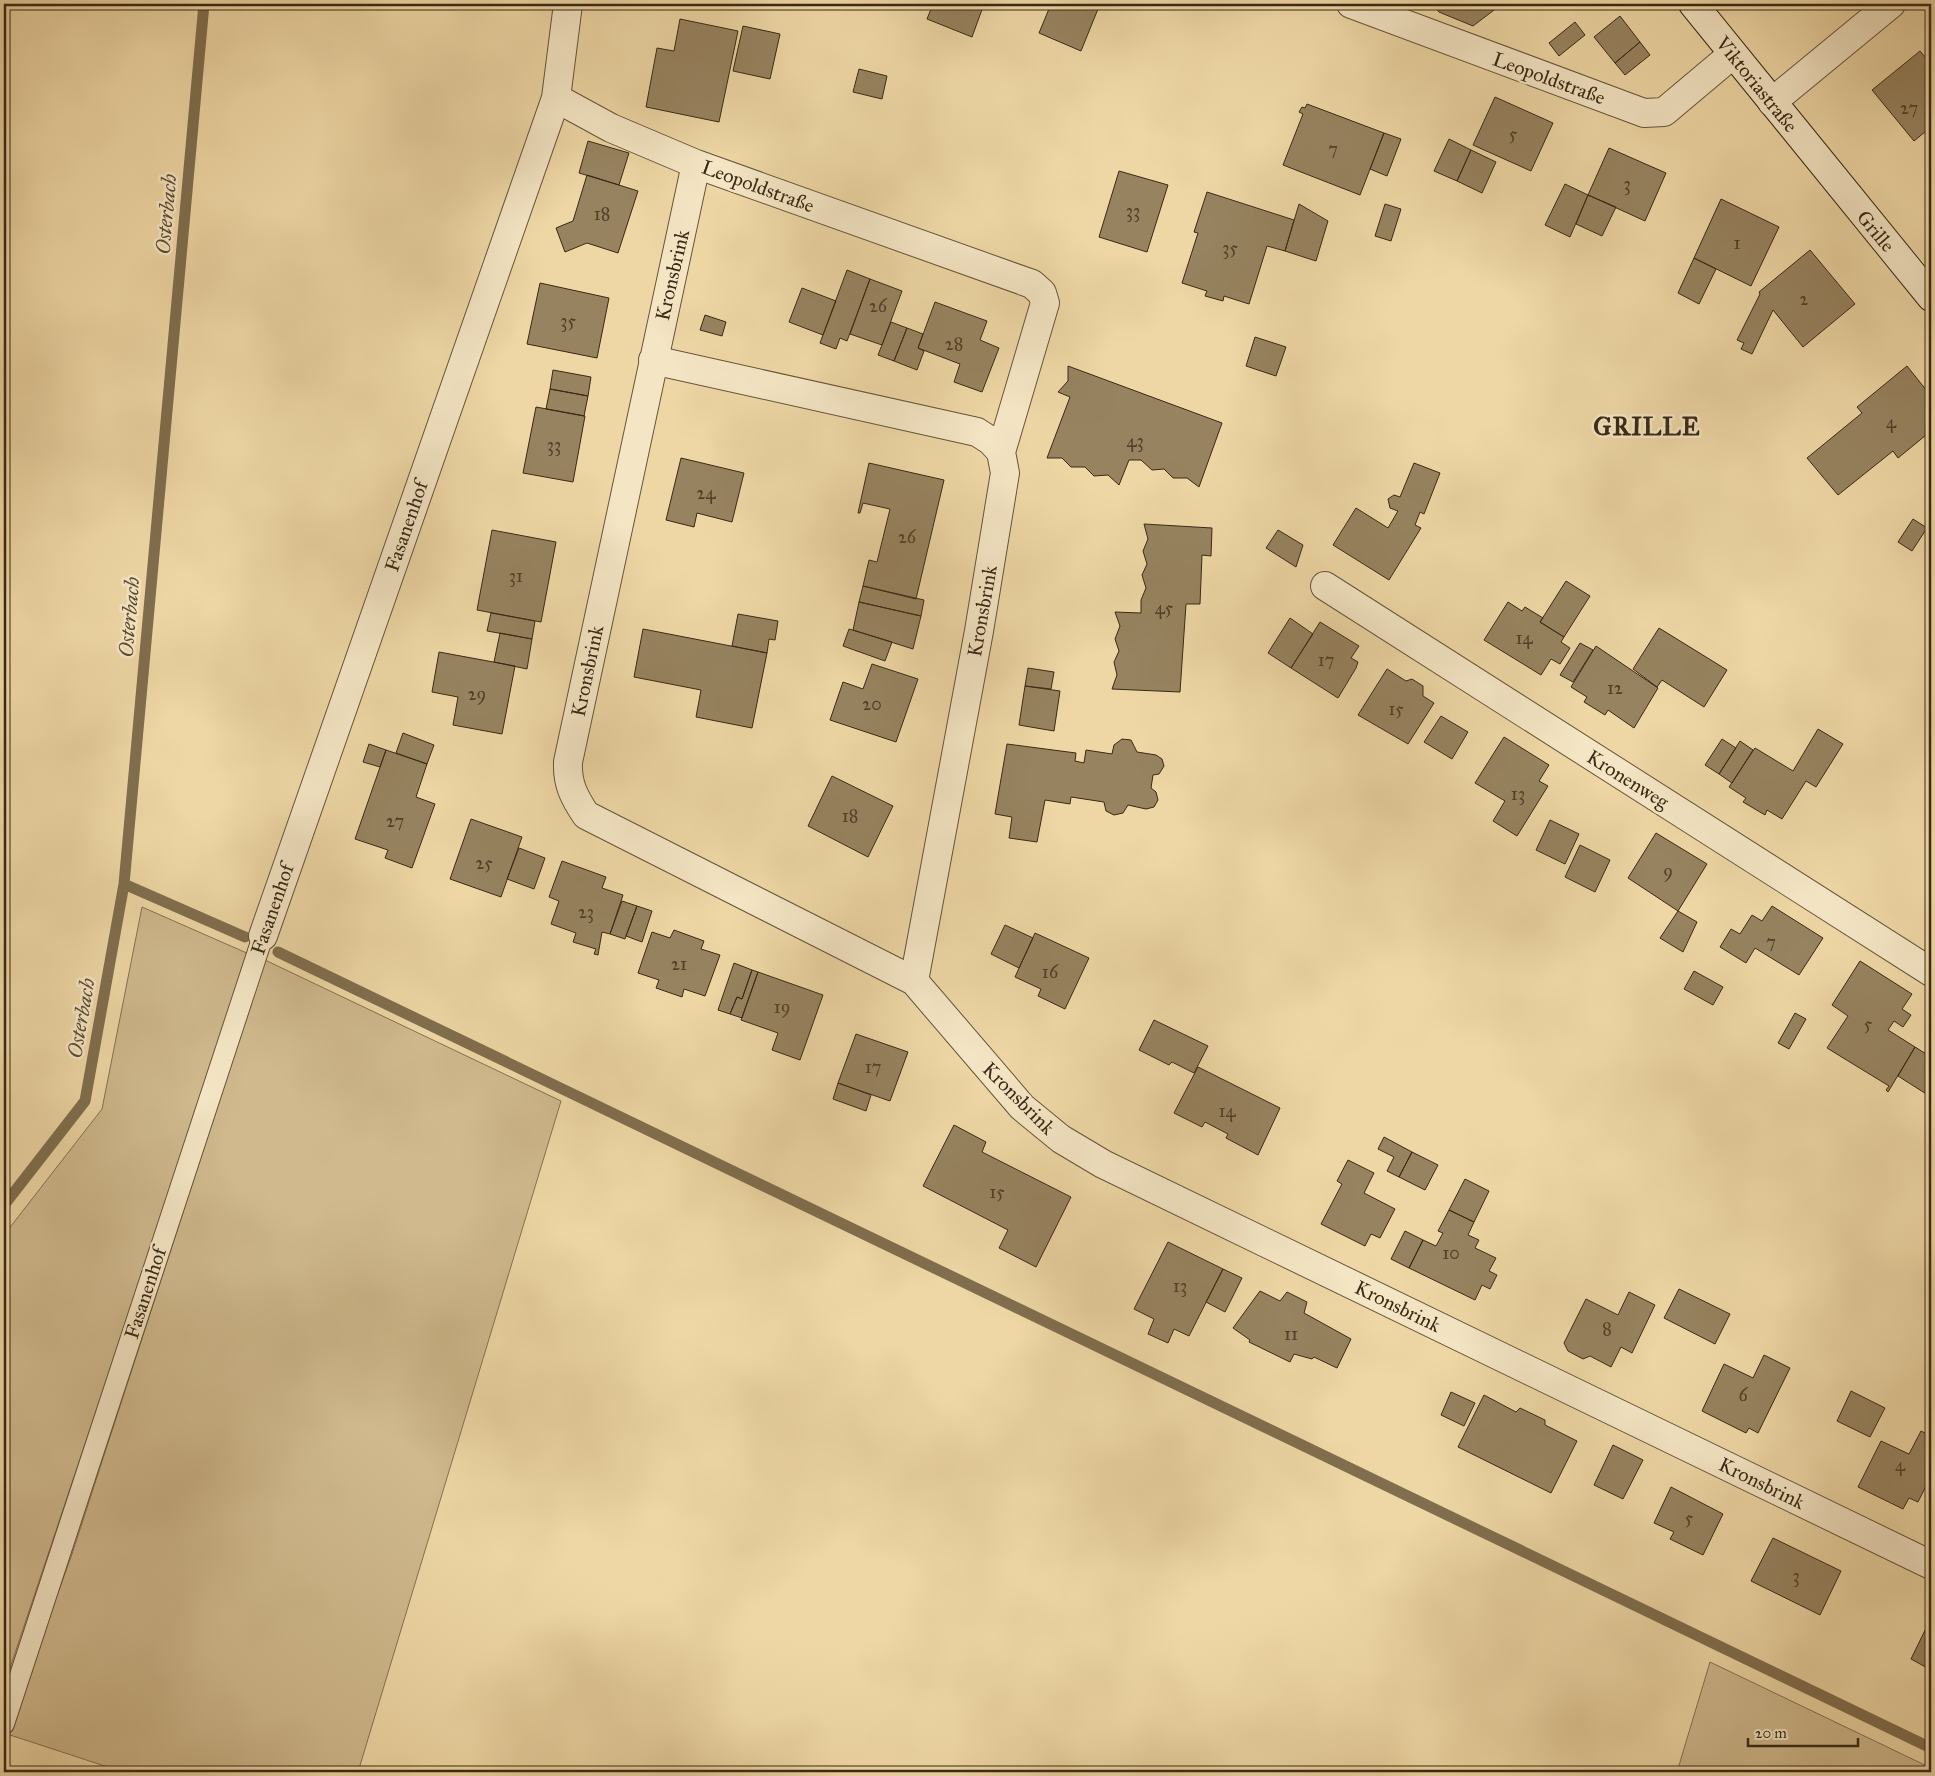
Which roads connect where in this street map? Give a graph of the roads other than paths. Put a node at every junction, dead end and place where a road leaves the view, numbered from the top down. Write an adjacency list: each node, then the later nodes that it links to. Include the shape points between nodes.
1 (568, 4): 6 (street)
2 (1351, 4): 5 (street, Leopoldstraße, via 1644,113 1664,112)
3 (1693, 4): 5 (street, Viktoriastraße)
4 (1890, 4): 7 (street)
5 (1733, 54): 7 (street, Viktoriastraße)
6 (556, 98): 8 (street, Leopoldstraße, via 611,128); 15 (street, Fasanenhof)
7 (1772, 102): 9 (street, Viktoriastraße)
8 (696, 164): 11 (street, Leopoldstraße, via 1032,284 1042,293); 12 (street, Kronsbrink)
9 (1821, 164): 10 (street, Grille)
10 (1931, 297)
11 (1046, 303): 13 (street, Kronsbrink)
12 (653, 360): 13 (street, via 977,432); 17 (street, Kronsbrink, via 568,762 567,779 573,796 586,815)
13 (1000, 452): 17 (street, Kronsbrink, via 1005,473 999,510)
14 (1326, 586): 16 (street, Kronenweg)
15 (263, 936): 19 (lane, Fasanenhof)
16 (1931, 972)
17 (914, 981): 18 (street, Kronsbrink, via 1022,1106 1061,1139 1103,1164)
18 (1931, 1565)
19 (4, 1724)

